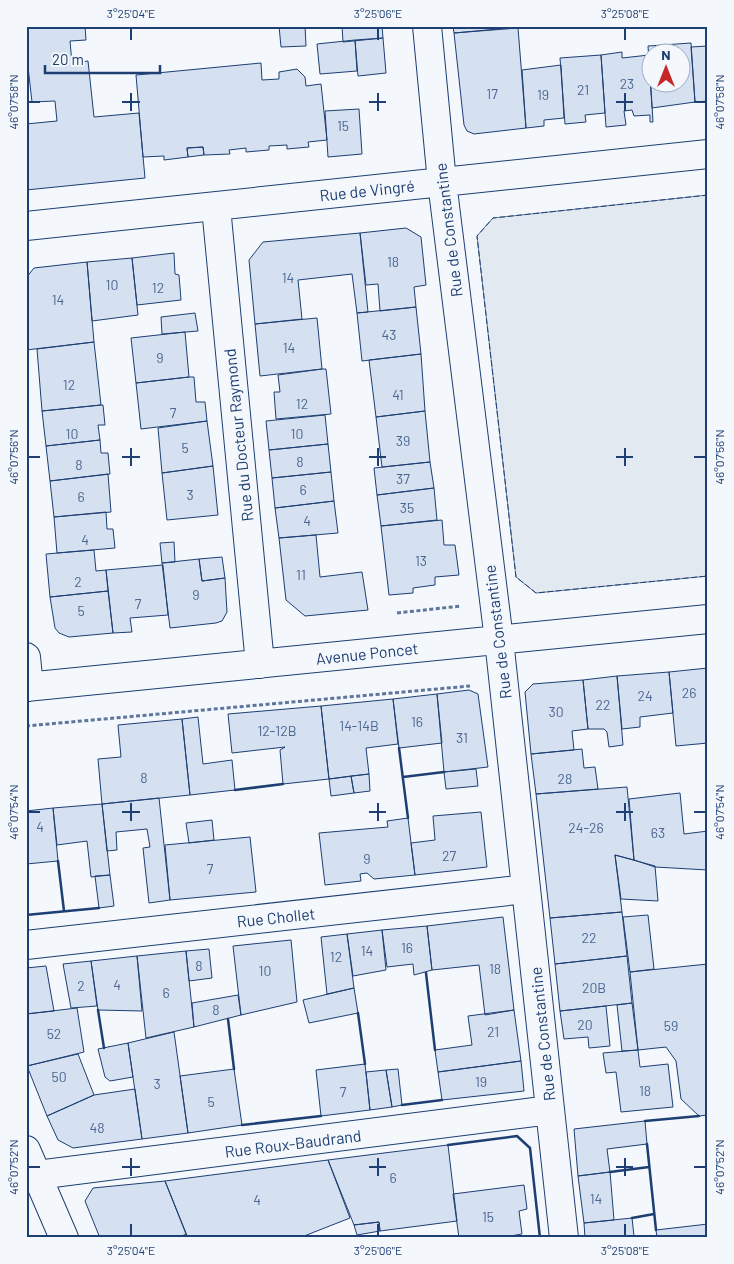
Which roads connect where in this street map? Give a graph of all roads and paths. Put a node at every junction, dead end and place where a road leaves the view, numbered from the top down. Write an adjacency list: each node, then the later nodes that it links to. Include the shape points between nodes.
1 (427, 26): 3 (street, Rue de Constantine)
2 (708, 154): 3 (street, Rue de Vingré)
3 (442, 182): 4 (street, Rue de Vingré); 7 (street, Rue de Constantine)
4 (216, 207): 5 (street, Rue de Vingré); 9 (street, Rue du Docteur Raymond)
5 (26, 226)
6 (708, 619): 7 (street, Avenue Poncet)
7 (499, 640): 9 (street, Avenue Poncet); 10 (street, Rue de Constantine)
8 (26, 657): 11 (street)
9 (260, 664): 11 (street, Avenue Poncet)
10 (504, 685): 12 (path); 13 (street, Rue de Constantine)
11 (28, 687)
12 (26, 726)
13 (526, 889): 14 (street, Rue Chollet); 15 (street, Rue de Constantine)
14 (26, 945)
15 (550, 1110): 17 (street, Rue Roux-Baudrand); 21 (street, Rue de Constantine)
16 (26, 1150): 17 (street)
17 (37, 1175): 18 (street)
18 (49, 1204): 19 (street); 20 (street)
19 (48, 1238)
20 (64, 1238)
21 (564, 1238)

